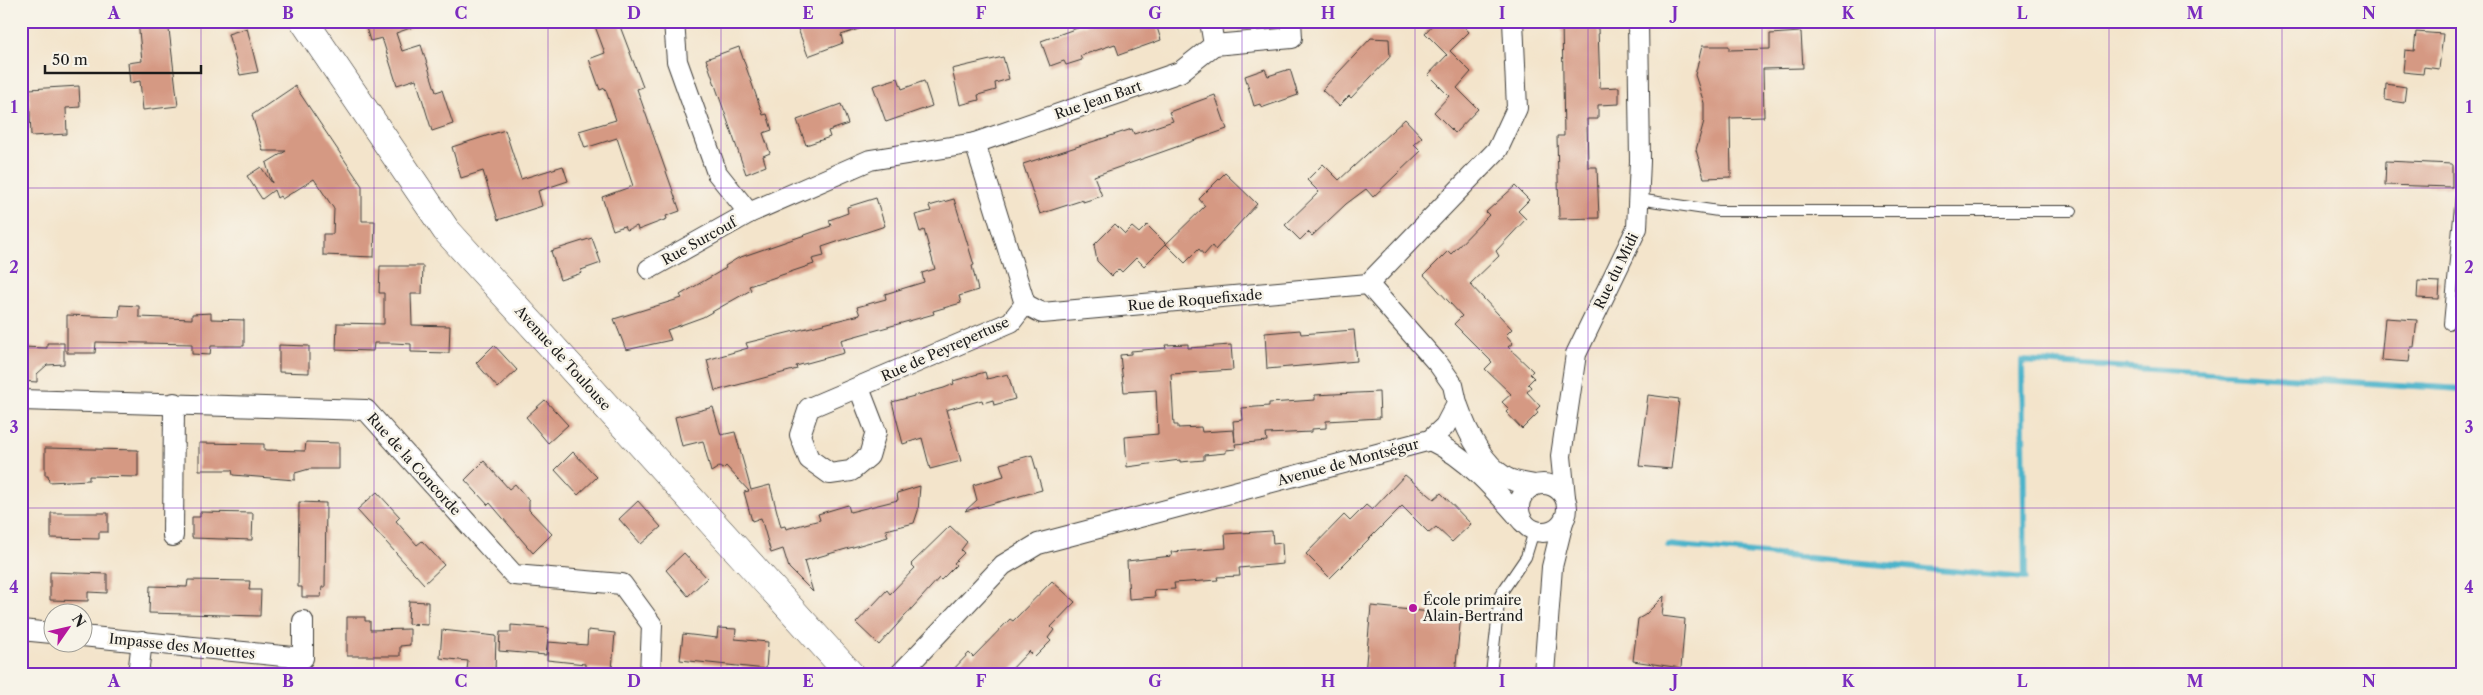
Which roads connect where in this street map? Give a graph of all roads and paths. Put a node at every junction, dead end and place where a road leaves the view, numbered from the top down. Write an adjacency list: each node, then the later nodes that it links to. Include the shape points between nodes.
1 (304, 21): 36 (street, Avenue de Toulouse, via 446,230)
2 (674, 21): 12 (street, via 677,61 717,173)
3 (1210, 21): 7 (street)
4 (1291, 21): 7 (street, via 1292,38)
5 (1513, 21): 14 (street, via 1517,108 1498,149)
6 (1638, 21): 10 (street, Rue du Midi)
7 (1214, 45): 8 (street, Rue Jean Bart, via 1180,72)
8 (976, 143): 12 (street, Rue Jean Bart, via 870,160); 15 (street)
9 (2462, 185): 16 (lane)
10 (1638, 199): 11 (lane, via 1718,211); 22 (street, Rue du Midi, via 1636,228 1576,354)
11 (2072, 211)
12 (749, 214): 13 (street, Rue Surcouf)
13 (649, 269)
14 (1368, 284): 15 (street, Rue de Roquefixade, via 1042,313); 20 (street, via 1439,364 1453,385)
15 (1025, 304): 17 (street, Rue de Peyrepertuse, via 1011,322)
16 (2449, 324)
17 (859, 388)
18 (21, 400): 19 (street, Rue de la Concorde)
19 (174, 403): 27 (street); 35 (street, Rue de la Concorde, via 366,410 514,575 622,584 652,625)
20 (1456, 404): 21 (street, Avenue de Montségur, via 1444,426); 23 (street, via 1490,465 1506,478)
21 (1430, 440): 26 (street, via 1469,465); 37 (street, Avenue de Montségur, via 1038,544 1003,566)
22 (1561, 456): 23 (street, Rue du Midi); 24 (street, Rue du Midi)
23 (1537, 485): 24 (street, via 1557,488); 26 (street, Rue du Midi, via 1525,493 1519,504)
24 (1565, 497): 25 (street, Rue du Midi, via 1567,512)
25 (1563, 522): 26 (street, via 1554,530); 28 (street, Rue du Midi)
26 (1531, 528): 28 (street, Rue du Midi); 38 (lane, via 1526,557 1500,595)
27 (173, 536)
28 (1552, 566): 39 (street, Rue du Midi)
29 (303, 620): 33 (street, Impasse des Mouettes, via 303,658)
30 (21, 630): 31 (street)
31 (42, 632)
32 (92, 637): 33 (street, Impasse des Mouettes)
33 (142, 641): 34 (street)
34 (138, 674)
35 (650, 674)
36 (850, 674)
37 (900, 674)
38 (1491, 674)
39 (1544, 674)

